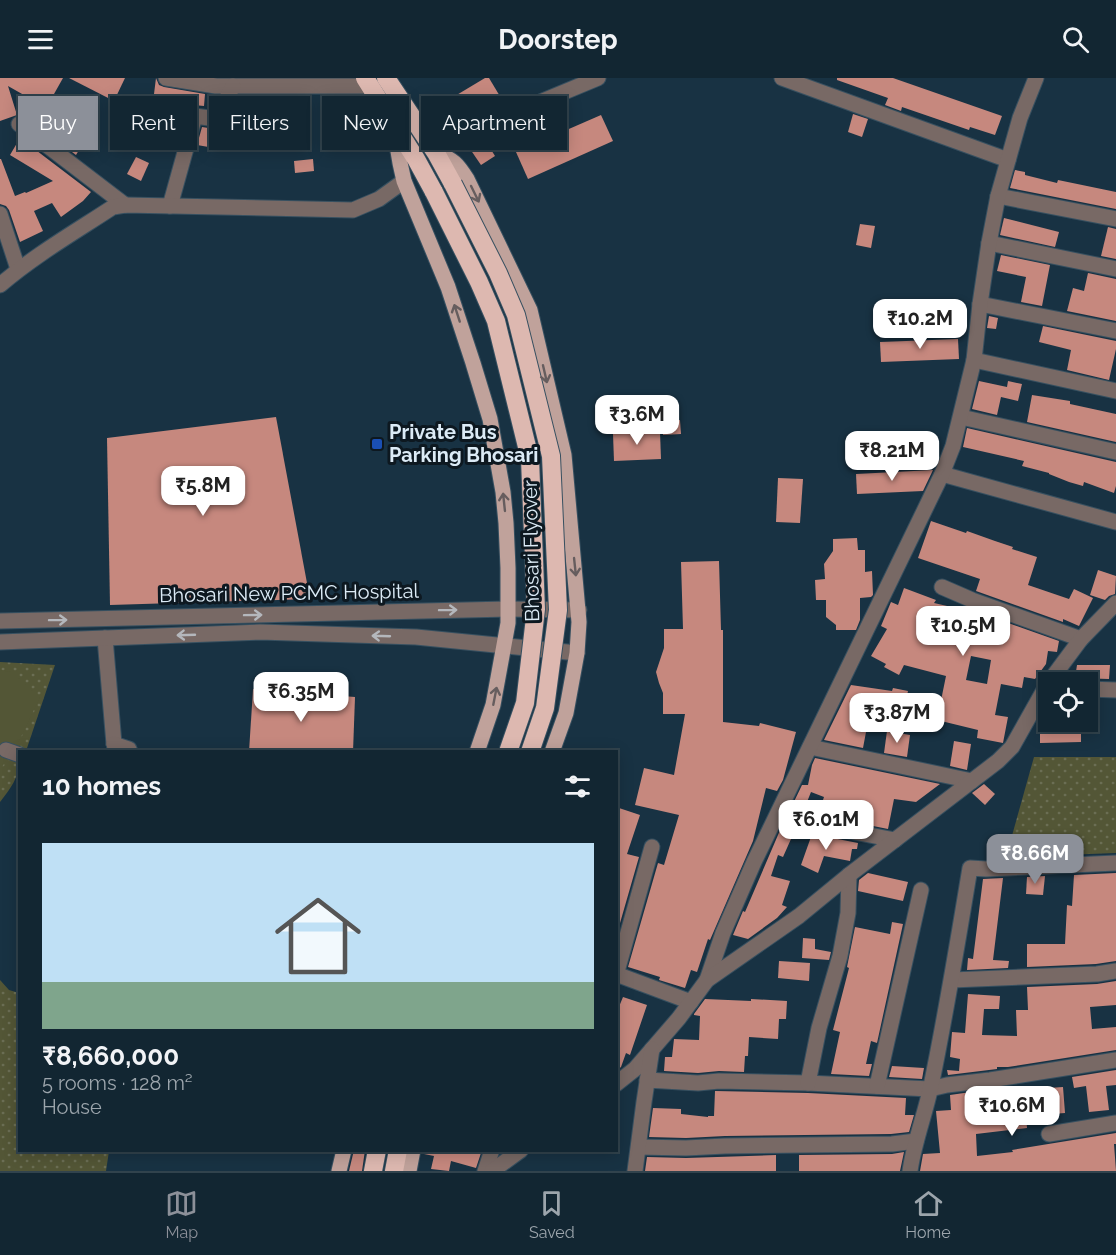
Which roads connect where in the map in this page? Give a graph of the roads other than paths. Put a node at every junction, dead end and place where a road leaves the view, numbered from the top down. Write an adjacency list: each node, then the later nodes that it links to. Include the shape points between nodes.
1 (166, 78): 6 (street)
2 (598, 78): 9 (street)
3 (782, 78): 15 (street)
4 (1035, 78): 15 (street)
5 (374, 81): 7 (street); 8 (highway, Bhosari Flyover); 10 (highway, Bhosari Flyover)
6 (216, 82): 7 (street)
7 (233, 86): 19 (street, via 216,119 195,117)
8 (381, 96)
9 (557, 96)
10 (421, 135)
11 (409, 148): 52 (highway, Bhosari Flyover, bridge, via 435,192 496,321 530,459 536,609 525,703)
12 (53, 150): 18 (street)
13 (398, 150): 16 (main road)
14 (434, 150): 37 (main road, one-way to 37, via 458,165 467,179 530,310 564,455); 53 (highway, Bhosari Flyover, bridge, via 516,315 550,456 558,610 545,708)
15 (1008, 160): 17 (street)
16 (404, 181): 19 (street, via 379,199 353,210); 36 (main road, one-way to 16, via 506,523 490,419 448,287)
17 (998, 196): 21 (street); 22 (street)
18 (125, 205): 19 (street); 23 (street, via 113,207)
19 (171, 206)
20 (0, 214): 23 (street)
21 (1116, 219)
22 (989, 243): 24 (street); 26 (street)
23 (18, 269): 25 (street)
24 (1116, 269)
25 (0, 285)
26 (980, 304): 27 (street); 28 (street)
27 (1116, 331)
28 (974, 360): 29 (street); 30 (street)
29 (1116, 391)
30 (961, 417): 31 (street); 32 (street)
31 (1116, 452)
32 (942, 474): 33 (street); 48 (street)
33 (1116, 522)
34 (942, 587): 40 (street)
35 (1116, 603): 40 (street)
36 (508, 609): 37 (street, Bhosari New PCMC Hospital); 38 (street, Bhosari New PCMC Hospital, one-way to 36); 42 (main road)
37 (579, 610): 43 (main road)
38 (0, 621)
39 (105, 638): 41 (street, Bhosari New PCMC Hospital); 42 (street, Bhosari New PCMC Hospital, one-way to 39, via 439,639 260,633); 49 (street)
40 (1080, 639): 44 (street)
41 (0, 642)
42 (504, 646): 43 (street, Bhosari New PCMC Hospital); 51 (main road, one-way to 42, via 493,705)
43 (577, 653): 54 (main road, via 566,713)
44 (1058, 672)
45 (1098, 689): 46 (street)
46 (1116, 690)
47 (1038, 703): 55 (street, via 1012,747)
48 (810, 747): 55 (street); 56 (street)
49 (109, 748): 50 (street)
50 (129, 750)
51 (478, 750)
52 (509, 750)
53 (531, 750)
54 (553, 750)
55 (972, 781): 57 (street)
56 (777, 817): 57 (street); 66 (street, via 723,933)
57 (895, 840): 60 (street)
58 (652, 848): 62 (street)
59 (1116, 863): 65 (street, via 970,868)
60 (849, 875): 66 (street, via 799,916); 72 (street, via 848,912 840,956)
61 (921, 890): 73 (street)
62 (618, 970)
63 (1116, 971): 65 (street)
64 (618, 974): 67 (street)
65 (952, 980): 74 (street)
66 (706, 981): 67 (street)
67 (691, 1002): 68 (street)
68 (652, 1047): 70 (street); 71 (street)
69 (1116, 1060): 74 (street)
70 (647, 1080): 72 (street); 78 (street)
71 (618, 1082)
72 (808, 1083): 73 (street)
73 (877, 1086): 74 (street)
74 (930, 1089): 77 (street)
75 (1116, 1123): 76 (street)
76 (1050, 1134)
77 (916, 1141): 78 (street, via 686,1149); 92 (street)
78 (639, 1147): 91 (street)
79 (344, 1152): 85 (main road)
80 (377, 1152): 86 (highway)
81 (398, 1152): 87 (highway)
82 (413, 1152): 88 (main road)
83 (491, 1152): 89 (street)
84 (518, 1152): 90 (street)
85 (339, 1171)
86 (373, 1171)
87 (394, 1171)
88 (409, 1171)
89 (485, 1171)
90 (492, 1171)
91 (635, 1171)
92 (910, 1171)

